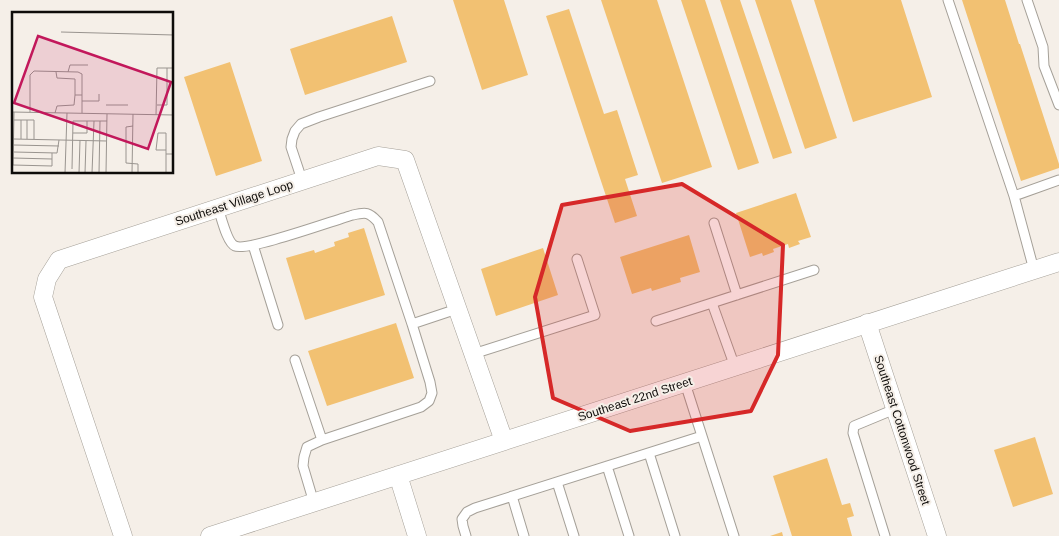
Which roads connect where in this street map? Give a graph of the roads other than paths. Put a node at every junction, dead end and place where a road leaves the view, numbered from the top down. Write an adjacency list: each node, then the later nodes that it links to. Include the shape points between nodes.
1 (948, 0): 7 (lane)
2 (1027, 0): 4 (lane, via 1043,47 1044,66)
3 (430, 81): 5 (lane, via 301,124 294,131 291,147)
4 (1059, 105)
5 (302, 180): 8 (street, Southeast Village Loop); 17 (street, Southeast Village Loop, via 378,156 404,160)
6 (1059, 180): 7 (lane)
7 (1014, 196): 14 (lane)
8 (218, 208): 10 (lane, via 229,241 234,246); 36 (street, Southeast Village Loop, via 59,260 47,279 44,298)
9 (714, 223): 15 (lane)
10 (253, 245): 20 (lane, via 365,212 372,215 378,222); 21 (lane)
11 (577, 259): 22 (lane, via 595,315)
12 (1059, 262): 14 (street, Southeast 22nd Street)
13 (814, 270): 15 (lane)
14 (1034, 270): 19 (street, Southeast 22nd Street)
15 (737, 295): 16 (lane)
16 (712, 303): 18 (lane); 24 (lane)
17 (457, 309): 20 (lane); 22 (street, Southeast Village Loop)
18 (656, 321)
19 (867, 323): 24 (street, Southeast 22nd Street); 26 (street, Southeast Cottonwood Street)
20 (412, 324): 28 (lane, via 430,382 432,393 429,401 420,407)
21 (278, 325)
22 (473, 354): 29 (street, Southeast Village Loop)
23 (295, 360): 28 (lane)
24 (735, 367): 25 (street, Southeast 22nd Street)
25 (685, 383): 27 (lane); 29 (street, Southeast 22nd Street)
26 (895, 409): 45 (lane, via 854,426 853,433); 46 (street, Southeast Cottonwood Street)
27 (702, 436): 30 (lane); 44 (lane)
28 (322, 440): 35 (lane, via 307,447 304,457 303,466)
29 (504, 441): 32 (street, Southeast 22nd Street)
30 (649, 453): 31 (lane); 43 (lane)
31 (607, 466): 33 (lane); 42 (lane)
32 (398, 475): 35 (street, Southeast 22nd Street); 38 (street)
33 (557, 482): 34 (lane); 41 (lane)
34 (512, 496): 39 (lane, via 467,512 462,519); 40 (lane)
35 (314, 503): 37 (street, Southeast 22nd Street)
36 (123, 536)
37 (210, 536)
38 (417, 536)
39 (466, 536)
40 (524, 536)
41 (574, 536)
42 (629, 536)
43 (675, 536)
44 (734, 536)
45 (885, 536)
46 (937, 536)

